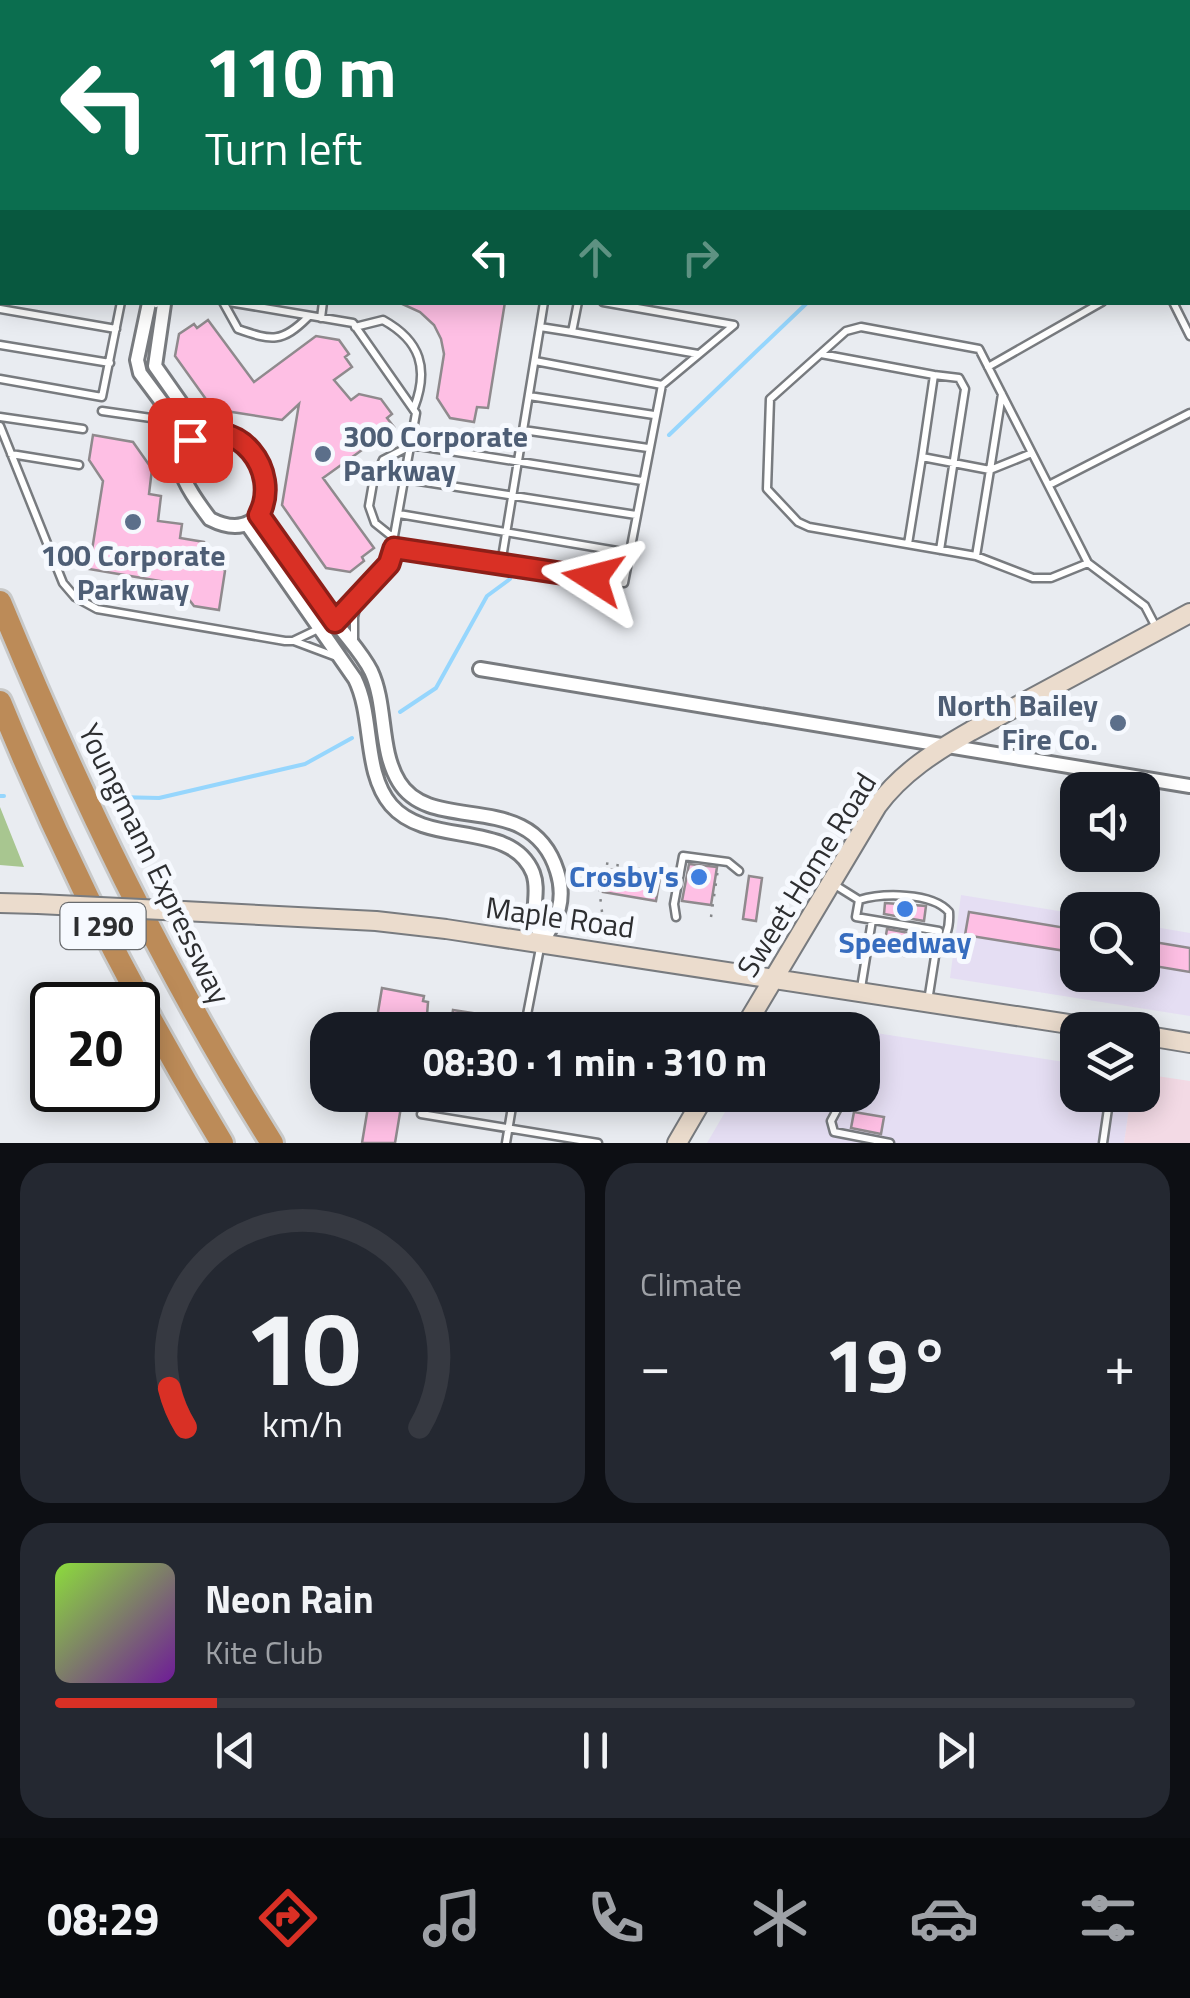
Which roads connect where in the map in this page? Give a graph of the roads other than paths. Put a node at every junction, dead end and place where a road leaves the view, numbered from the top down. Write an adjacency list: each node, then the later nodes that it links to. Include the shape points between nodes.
1 (120, 305): 18 (lane)
2 (156, 305): 32 (street, via 137,360 140,373)
3 (227, 305): 14 (lane, via 238,329 278,339)
4 (258, 305): 13 (lane)
5 (289, 305): 13 (lane)
6 (323, 305): 15 (lane)
7 (544, 305): 17 (lane)
8 (577, 305): 19 (lane)
9 (620, 305): 22 (lane, via 734,325)
10 (1097, 305): 26 (lane)
11 (1174, 305): 20 (lane)
12 (0, 309): 18 (lane)
13 (288, 312): 14 (lane)
14 (309, 316): 15 (lane)
15 (320, 318): 16 (lane)
16 (355, 326): 33 (lane); 33 (lane, via 383,320 402,330 423,367)
17 (540, 327): 19 (lane); 24 (lane)
18 (116, 329): 25 (lane)
19 (572, 332): 22 (lane)
20 (1190, 336)
21 (0, 345): 25 (lane)
22 (699, 354): 29 (lane)
23 (820, 354): 26 (lane, via 861,327 979,349); 27 (lane); 60 (lane, via 770,399 767,489 809,527)
24 (534, 361): 29 (lane); 31 (lane)
25 (110, 363): 28 (lane, via 102,397)
26 (988, 367): 30 (lane)
27 (934, 375): 46 (lane); 48 (lane, via 959,378 965,388)
28 (0, 379)
29 (662, 385): 36 (lane)
30 (1002, 392): 44 (lane); 50 (lane)
31 (529, 396): 36 (lane); 40 (lane)
32 (173, 406): 34 (lane, via 151,418); 41 (street)
33 (414, 410): 42 (lane)
34 (102, 411)
35 (1190, 413): 53 (lane)
36 (654, 415): 43 (lane)
37 (0, 417): 39 (lane)
38 (0, 426): 45 (lane)
39 (83, 430)
40 (523, 430): 43 (lane); 47 (lane)
41 (196, 436): 57 (street, via 214,431 236,438 262,469 266,494); 57 (street, via 179,462 184,485 210,519 233,525)
42 (412, 445): 47 (lane); 51 (lane); 59 (lane, via 383,460 373,482 374,523)
43 (648, 448): 52 (lane)
44 (1032, 453): 50 (lane); 53 (lane)
45 (11, 454): 49 (lane); 72 (lane, via 64,583 84,604)
46 (922, 457): 48 (lane); 60 (lane)
47 (518, 462): 52 (lane); 54 (lane)
48 (956, 463): 50 (lane); 61 (lane)
49 (79, 465)
50 (990, 470): 63 (lane)
51 (406, 479): 54 (lane); 55 (lane)
52 (642, 480): 56 (lane)
53 (1048, 486): 64 (lane)
54 (512, 496): 56 (lane); 58 (lane)
55 (399, 514): 58 (lane); 59 (lane)
56 (636, 515): 62 (lane)
57 (253, 519): 69 (street); 70 (street)
58 (506, 532): 62 (lane); 65 (lane)
59 (394, 543): 65 (lane); 66 (lane, via 389,564)
60 (908, 544): 61 (lane)
61 (940, 550): 63 (lane)
62 (629, 554): 65 (lane, via 624,582)
63 (976, 556): 64 (lane, via 1033,578)
64 (1088, 562): 71 (lane, via 1144,606)
65 (501, 564)
66 (359, 596): 69 (lane); 73 (lane)
67 (0, 602): 104 (highway, Youngmann Expressway / I 290, via 119,873 195,1018)
68 (1190, 613): 71 (main road, Sweet Home Road)
69 (335, 622): 70 (lane); 73 (street)
70 (320, 630): 72 (lane); 74 (street)
71 (1157, 630): 79 (main road, Sweet Home Road)
72 (293, 641): 74 (lane)
73 (357, 650): 77 (street, via 372,674)
74 (346, 665): 78 (street, via 362,692)
75 (480, 669): 79 (street)
76 (0, 702): 103 (highway, I 290, via 81,883)
77 (387, 736): 78 (street); 87 (street, via 398,781 414,797 508,820 545,847 559,876 562,905)
78 (371, 738): 87 (street, via 380,784 400,814 521,854 534,877)
79 (946, 745): 80 (street); 82 (main road, Sweet Home Road, via 883,798)
80 (1190, 786)
81 (739, 871): 85 (lane, via 728,862 683,856)
82 (831, 882): 83 (lane); 89 (main road, Sweet Home Road)
83 (859, 900): 86 (lane, via 856,918); 88 (lane, via 880,893 945,906 946,936)
84 (0, 903): 87 (main road, Maple Road, bridge, via 376,921)
85 (676, 918)
86 (872, 920): 88 (lane, via 938,931); 90 (lane)
87 (542, 942): 89 (main road, Maple Road); 92 (lane)
88 (936, 949): 91 (lane)
89 (776, 978): 90 (main road, Maple Road); 93 (main road, Sweet Home Road)
90 (860, 992): 91 (main road, Maple Road)
91 (928, 1002): 94 (main road, Maple Road)
92 (528, 1012)
93 (754, 1012)
94 (1060, 1023)
95 (1160, 1039): 96 (main road)
96 (1190, 1043)
97 (511, 1112): 102 (lane)
98 (695, 1112): 107 (main road)
99 (835, 1112): 108 (lane, via 834,1132)
100 (1108, 1112): 109 (lane)
101 (421, 1114): 102 (lane)
102 (508, 1128): 105 (lane); 106 (lane)
103 (222, 1143)
104 (272, 1143)
105 (506, 1143)
106 (598, 1143)
107 (677, 1143)
108 (890, 1143)
109 (1103, 1143)

